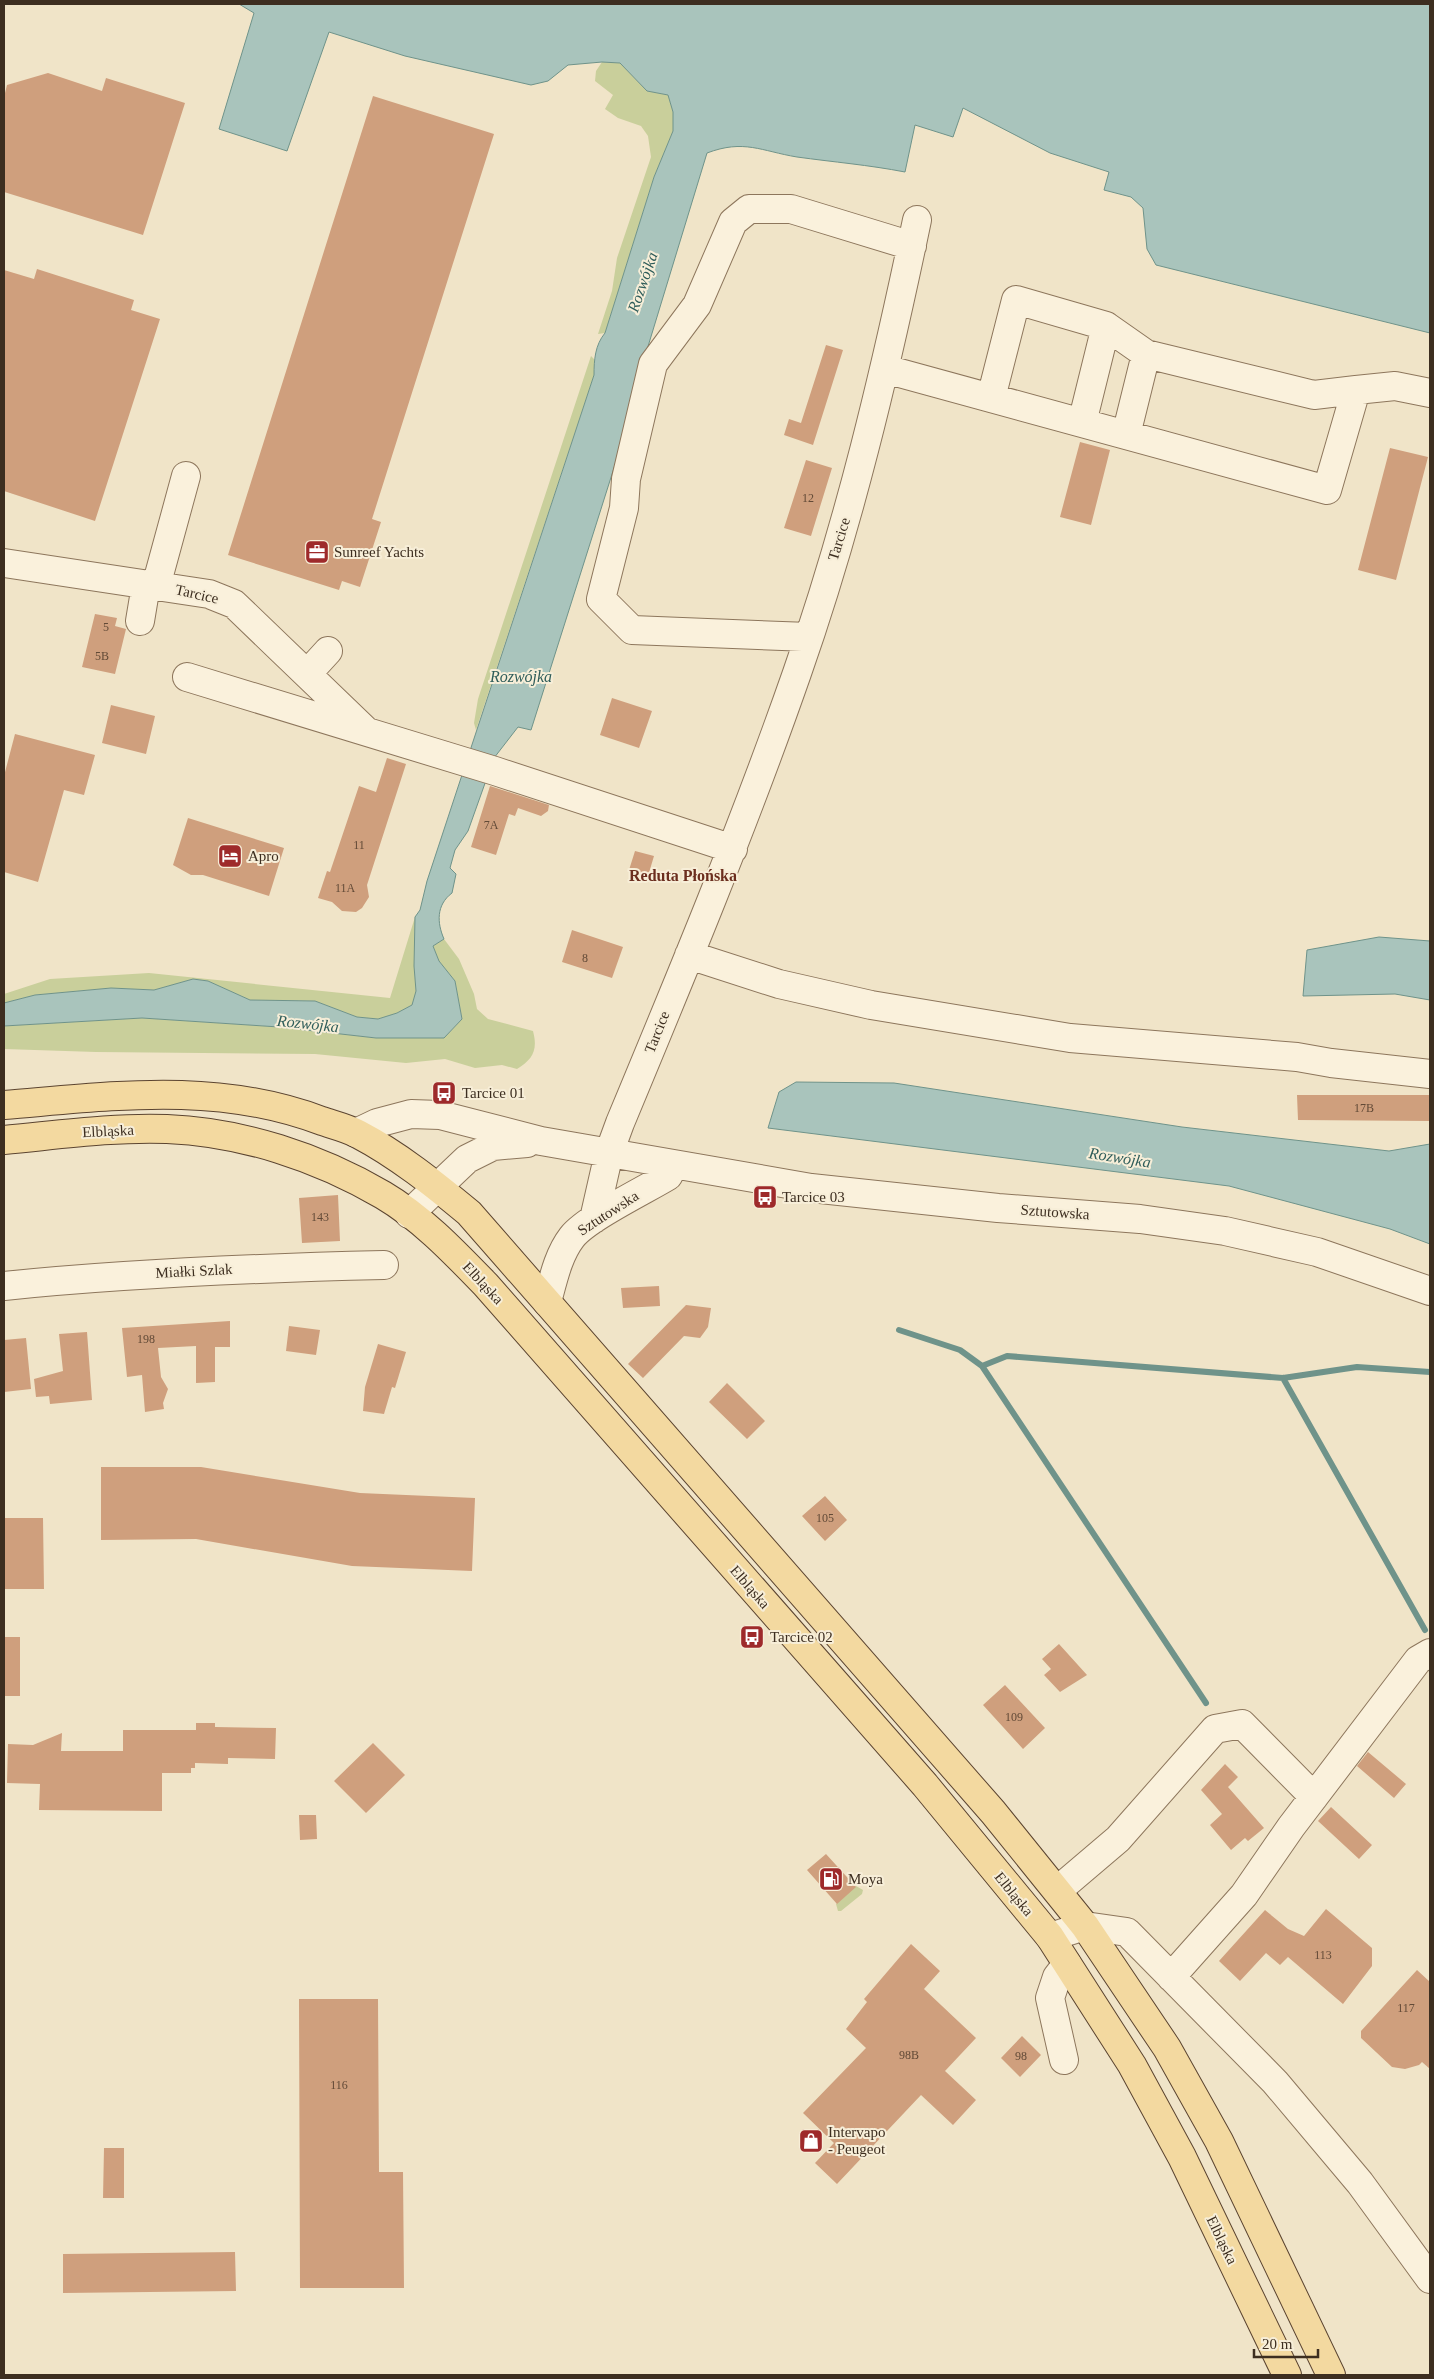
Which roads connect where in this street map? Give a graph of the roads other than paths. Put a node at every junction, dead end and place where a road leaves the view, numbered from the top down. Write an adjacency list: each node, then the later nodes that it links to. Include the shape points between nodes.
1 (1106, 326): 2 (street); 6 (street, via 1016,300); 7 (street)
2 (1146, 354): 4 (street, via 1314,395); 8 (street)
3 (885, 369): 6 (street); 13 (street, Tarcice, via 848,510); 13 (street, Tarcice, via 915,233 791,210 749,210 733,222 697,305 653,364 626,480 624,508 601,599 632,630)
4 (1356, 390): 5 (street, via 1395,386); 8 (street, via 1327,490)
5 (1430, 393)
6 (991, 398): 7 (street)
7 (1082, 423): 8 (street)
8 (1126, 435)
9 (186, 476): 11 (street)
10 (4, 563): 11 (street, Tarcice)
11 (151, 585): 12 (street); 15 (street, Tarcice, via 209,594 234,604)
12 (140, 621)
13 (809, 637): 18 (street, Tarcice)
14 (328, 651): 15 (street)
15 (307, 674): 17 (street, Tarcice)
16 (187, 677): 17 (street, Tarcice)
17 (369, 733): 18 (street, Tarcice)
18 (733, 849): 19 (street, Tarcice)
19 (690, 954): 20 (street, via 779,984 871,1006 1051,1035 1297,1056); 25 (street, Tarcice)
20 (1430, 1074)
21 (4, 1106): 22 (main road, via 168,1093 213,1096 259,1102 302,1113)
22 (356, 1133): 24 (street, Sztutowska, via 410,1114 440,1115); 27 (main road)
23 (4, 1140): 28 (main road, Elbląska, via 110,1130 166,1129 225,1136 293,1153 336,1171 384,1196)
24 (541, 1141): 25 (street, Sztutowska); 27 (street, Sztutowska, via 494,1146 467,1159)
25 (609, 1153): 26 (street, Sztutowska); 29 (street, Tarcice)
26 (674, 1165): 29 (street, Sztutowska, via 668,1176); 32 (street, Sztutowska, via 811,1188 1140,1219 1226,1231 1318,1252)
27 (437, 1186): 28 (street, Sztutowska); 33 (main road, via 469,1213)
28 (409, 1214): 38 (main road, Elbląska, via 450,1248 505,1307 925,1785)
29 (594, 1220): 33 (street, Sztutowska, via 572,1236 557,1266)
30 (384, 1265): 31 (street, Miałki Szlak, via 234,1269)
31 (4, 1286)
32 (1430, 1291)
33 (547, 1302): 36 (main road)
34 (1430, 1653): 35 (street, via 1418,1660)
35 (1314, 1797): 36 (street, via 1242,1724 1215,1729 1118,1839); 40 (street, via 1244,1896)
36 (1058, 1890): 37 (main road)
37 (1085, 1926): 38 (street); 40 (street, via 1127,1932); 44 (main road, via 1176,2065 1219,2141)
38 (1050, 1937): 39 (main road, Elbląska)
39 (1067, 1964): 41 (street, via 1057,1977 1050,1998); 43 (main road, Elbląska, via 1132,2065 1182,2157)
40 (1170, 1977): 42 (street, via 1275,2082 1360,2183)
41 (1064, 2060)
42 (1430, 2279)
43 (1287, 2375)
44 (1331, 2375)

